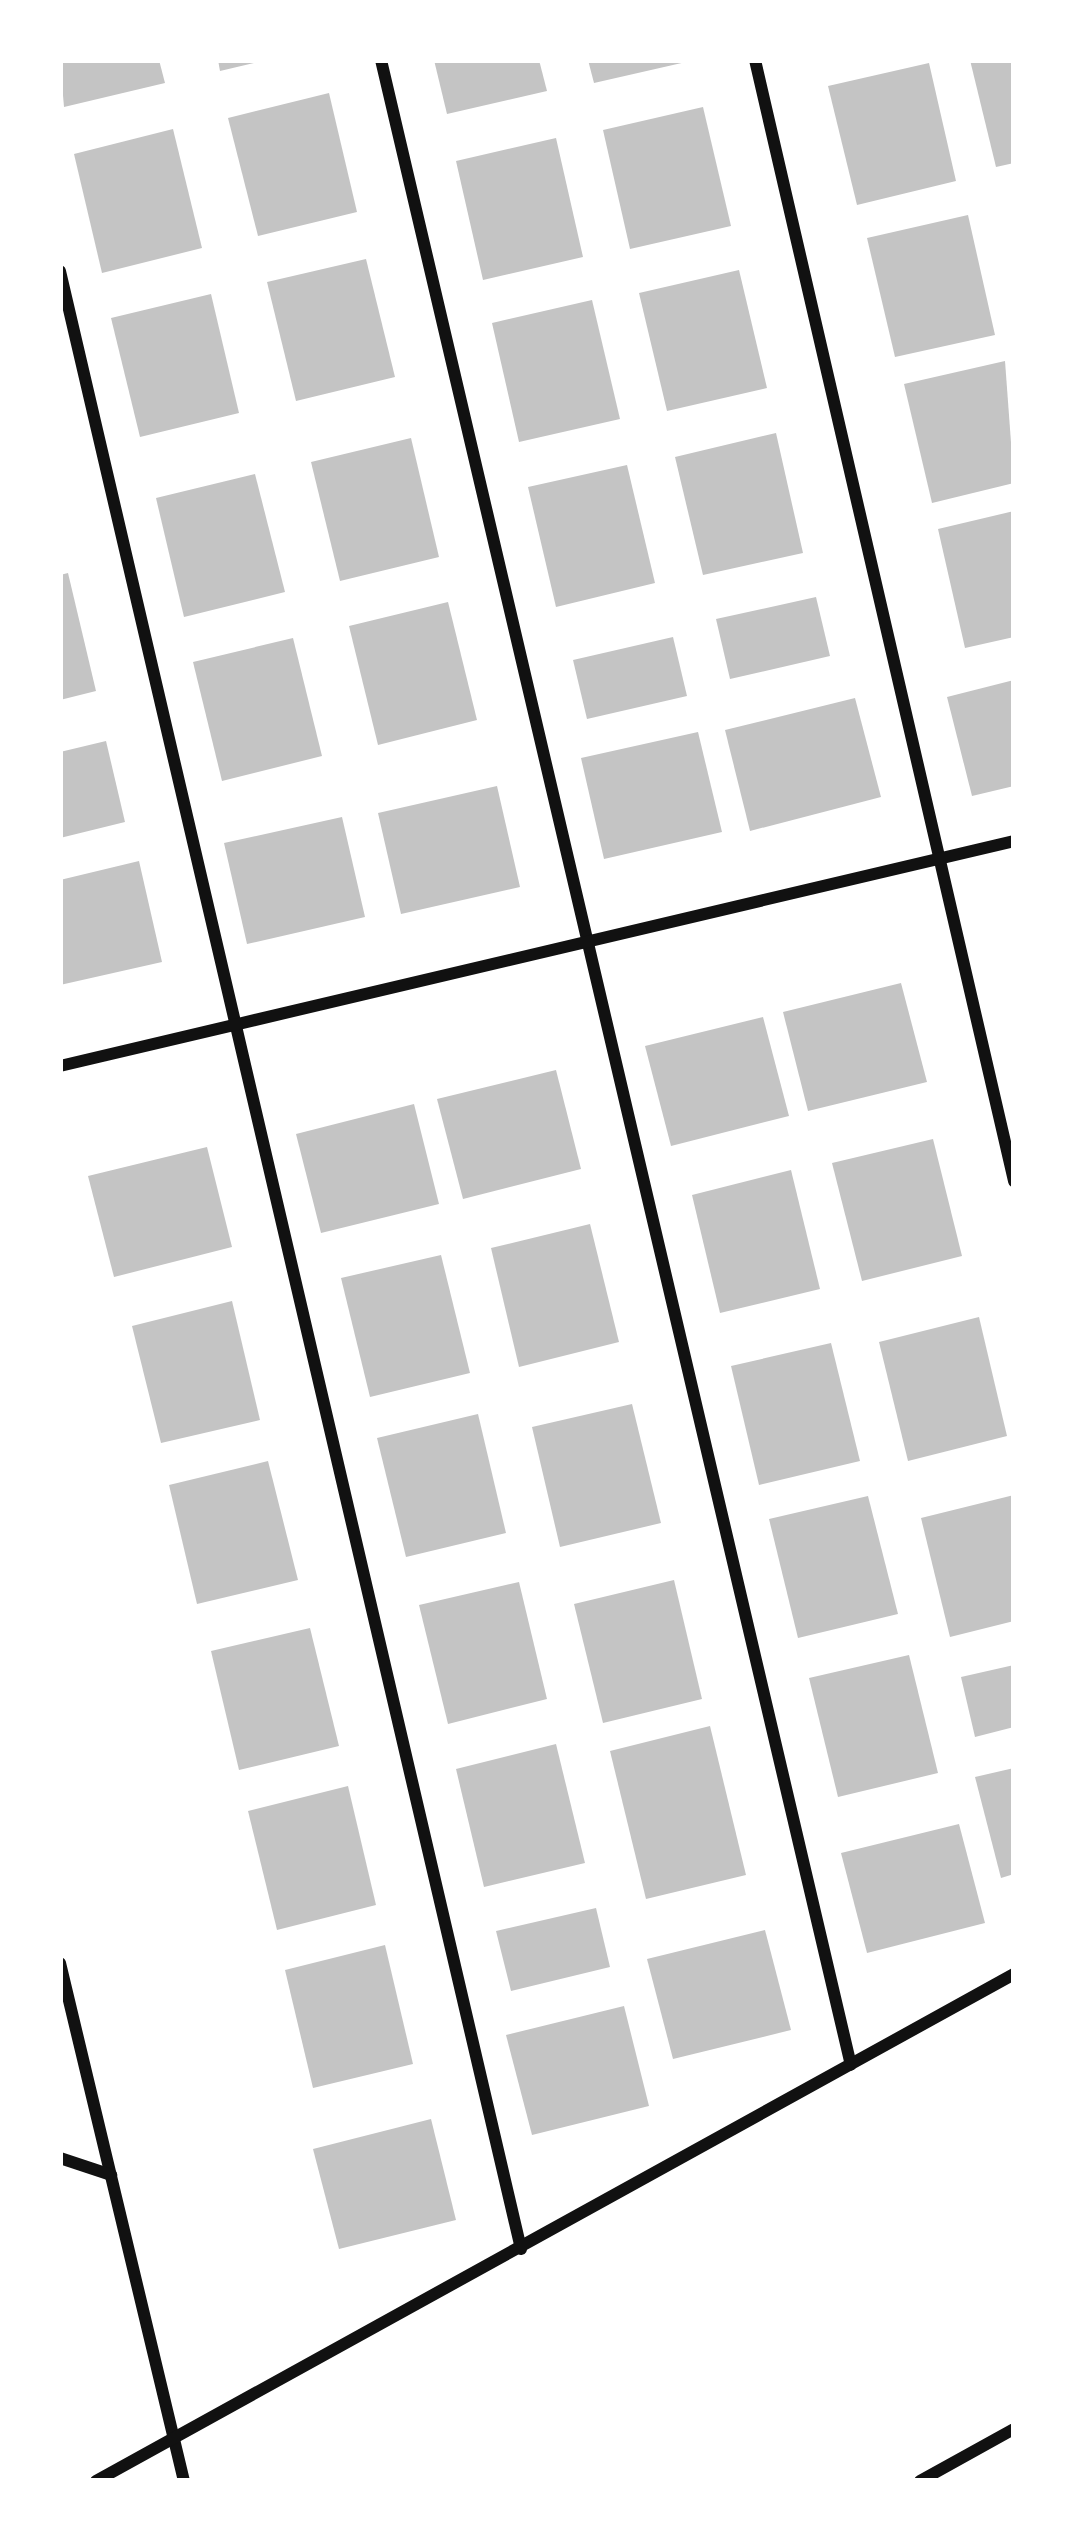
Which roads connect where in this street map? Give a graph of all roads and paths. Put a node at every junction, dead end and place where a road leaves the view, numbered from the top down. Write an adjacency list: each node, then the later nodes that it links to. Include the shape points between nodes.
1 (381, 60): 6 (street)
2 (755, 60): 5 (street)
3 (60, 271): 7 (street)
4 (1014, 841): 5 (street)
5 (939, 859): 6 (street); 9 (street)
6 (588, 941): 7 (street); 12 (street)
7 (236, 1024): 8 (street); 15 (street)
8 (60, 1066)
9 (1014, 1181)
10 (60, 1963): 14 (street)
11 (1014, 1974): 12 (street)
12 (851, 2065): 15 (street)
13 (60, 2158): 14 (street)
14 (111, 2175): 17 (street)
15 (521, 2249): 17 (street)
16 (1014, 2429): 20 (street)
17 (176, 2444): 18 (street); 19 (street)
18 (96, 2481)
19 (184, 2481)
20 (920, 2481)

